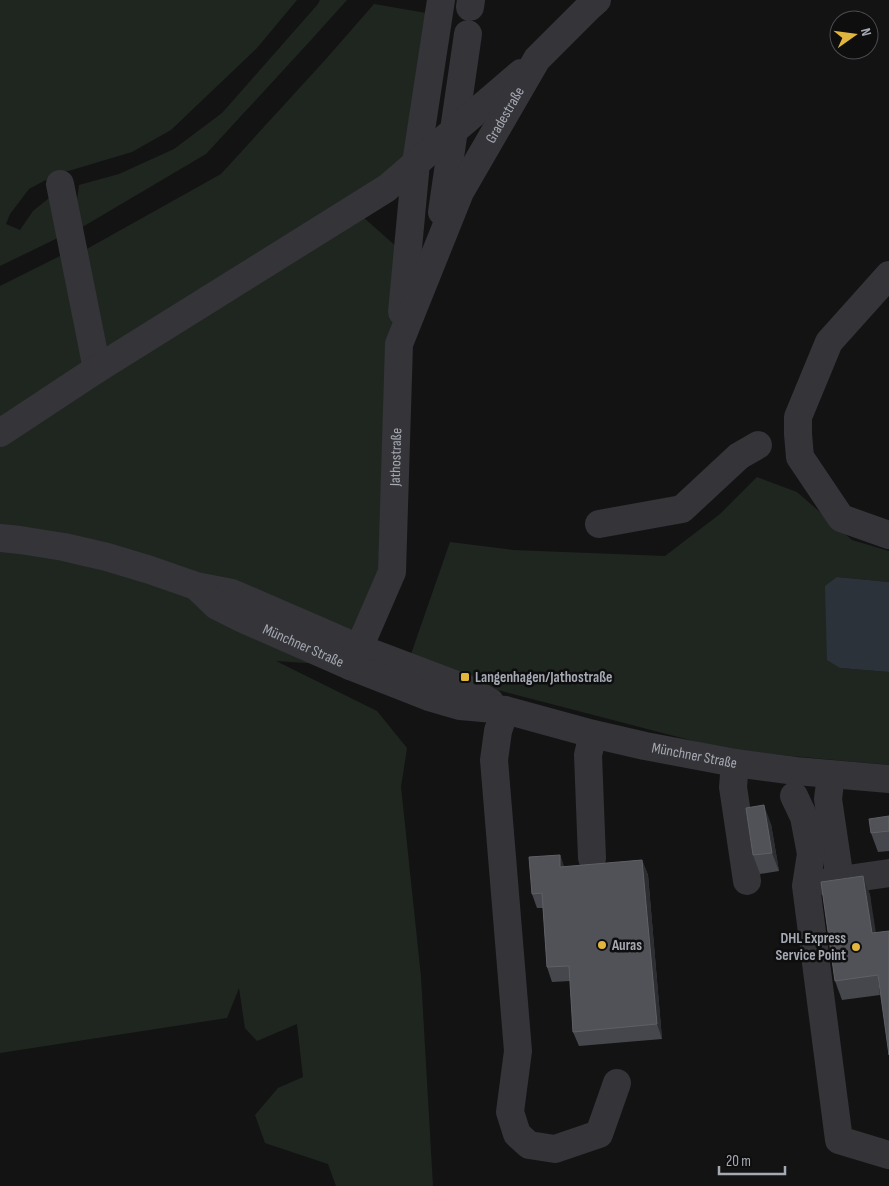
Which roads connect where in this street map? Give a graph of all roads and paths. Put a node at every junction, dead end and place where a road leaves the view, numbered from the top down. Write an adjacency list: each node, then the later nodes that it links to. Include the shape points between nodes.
1 (441, 0): 6 (street)
2 (597, 0): 4 (street, Gradestraße)
3 (468, 34): 5 (street)
4 (537, 59): 5 (street); 8 (street, Gradestraße, via 460,192)
5 (453, 131): 6 (street); 8 (street)
6 (416, 163): 10 (street); 11 (street, via 387,188)
7 (60, 184): 11 (street)
8 (437, 248): 10 (street, Jathostraße)
9 (889, 275): 15 (street, via 829,342 798,417 800,457 841,518)
10 (398, 344): 17 (street, Jathostraße, via 392,572)
11 (97, 369): 12 (street)
12 (0, 432)
13 (758, 445): 14 (street, via 739,456 682,509)
14 (599, 524)
15 (889, 535)
16 (0, 538): 17 (street, Münchner Straße, via 64,547 150,570 196,586 217,606 243,619)
17 (355, 657): 18 (street, Münchner Straße, via 429,697 460,706)
18 (504, 710): 19 (street, Münchner Straße); 29 (street, via 494,760 518,1051 510,1112 517,1134 528,1145 555,1150 599,1134)
19 (593, 734): 20 (street, Münchner Straße); 24 (street, via 588,755)
20 (735, 763): 22 (street, Münchner Straße); 27 (street, via 733,788)
21 (889, 779): 23 (street, Münchner Straße)
22 (795, 784): 23 (street, Münchner Straße); 28 (street, via 789,818 794,859)
23 (830, 787): 26 (street)
24 (592, 858)
25 (889, 873): 26 (street)
26 (840, 880): 28 (street)
27 (747, 881)
28 (806, 886): 30 (street, via 839,1140)
29 (618, 1083)
30 (889, 1155)

